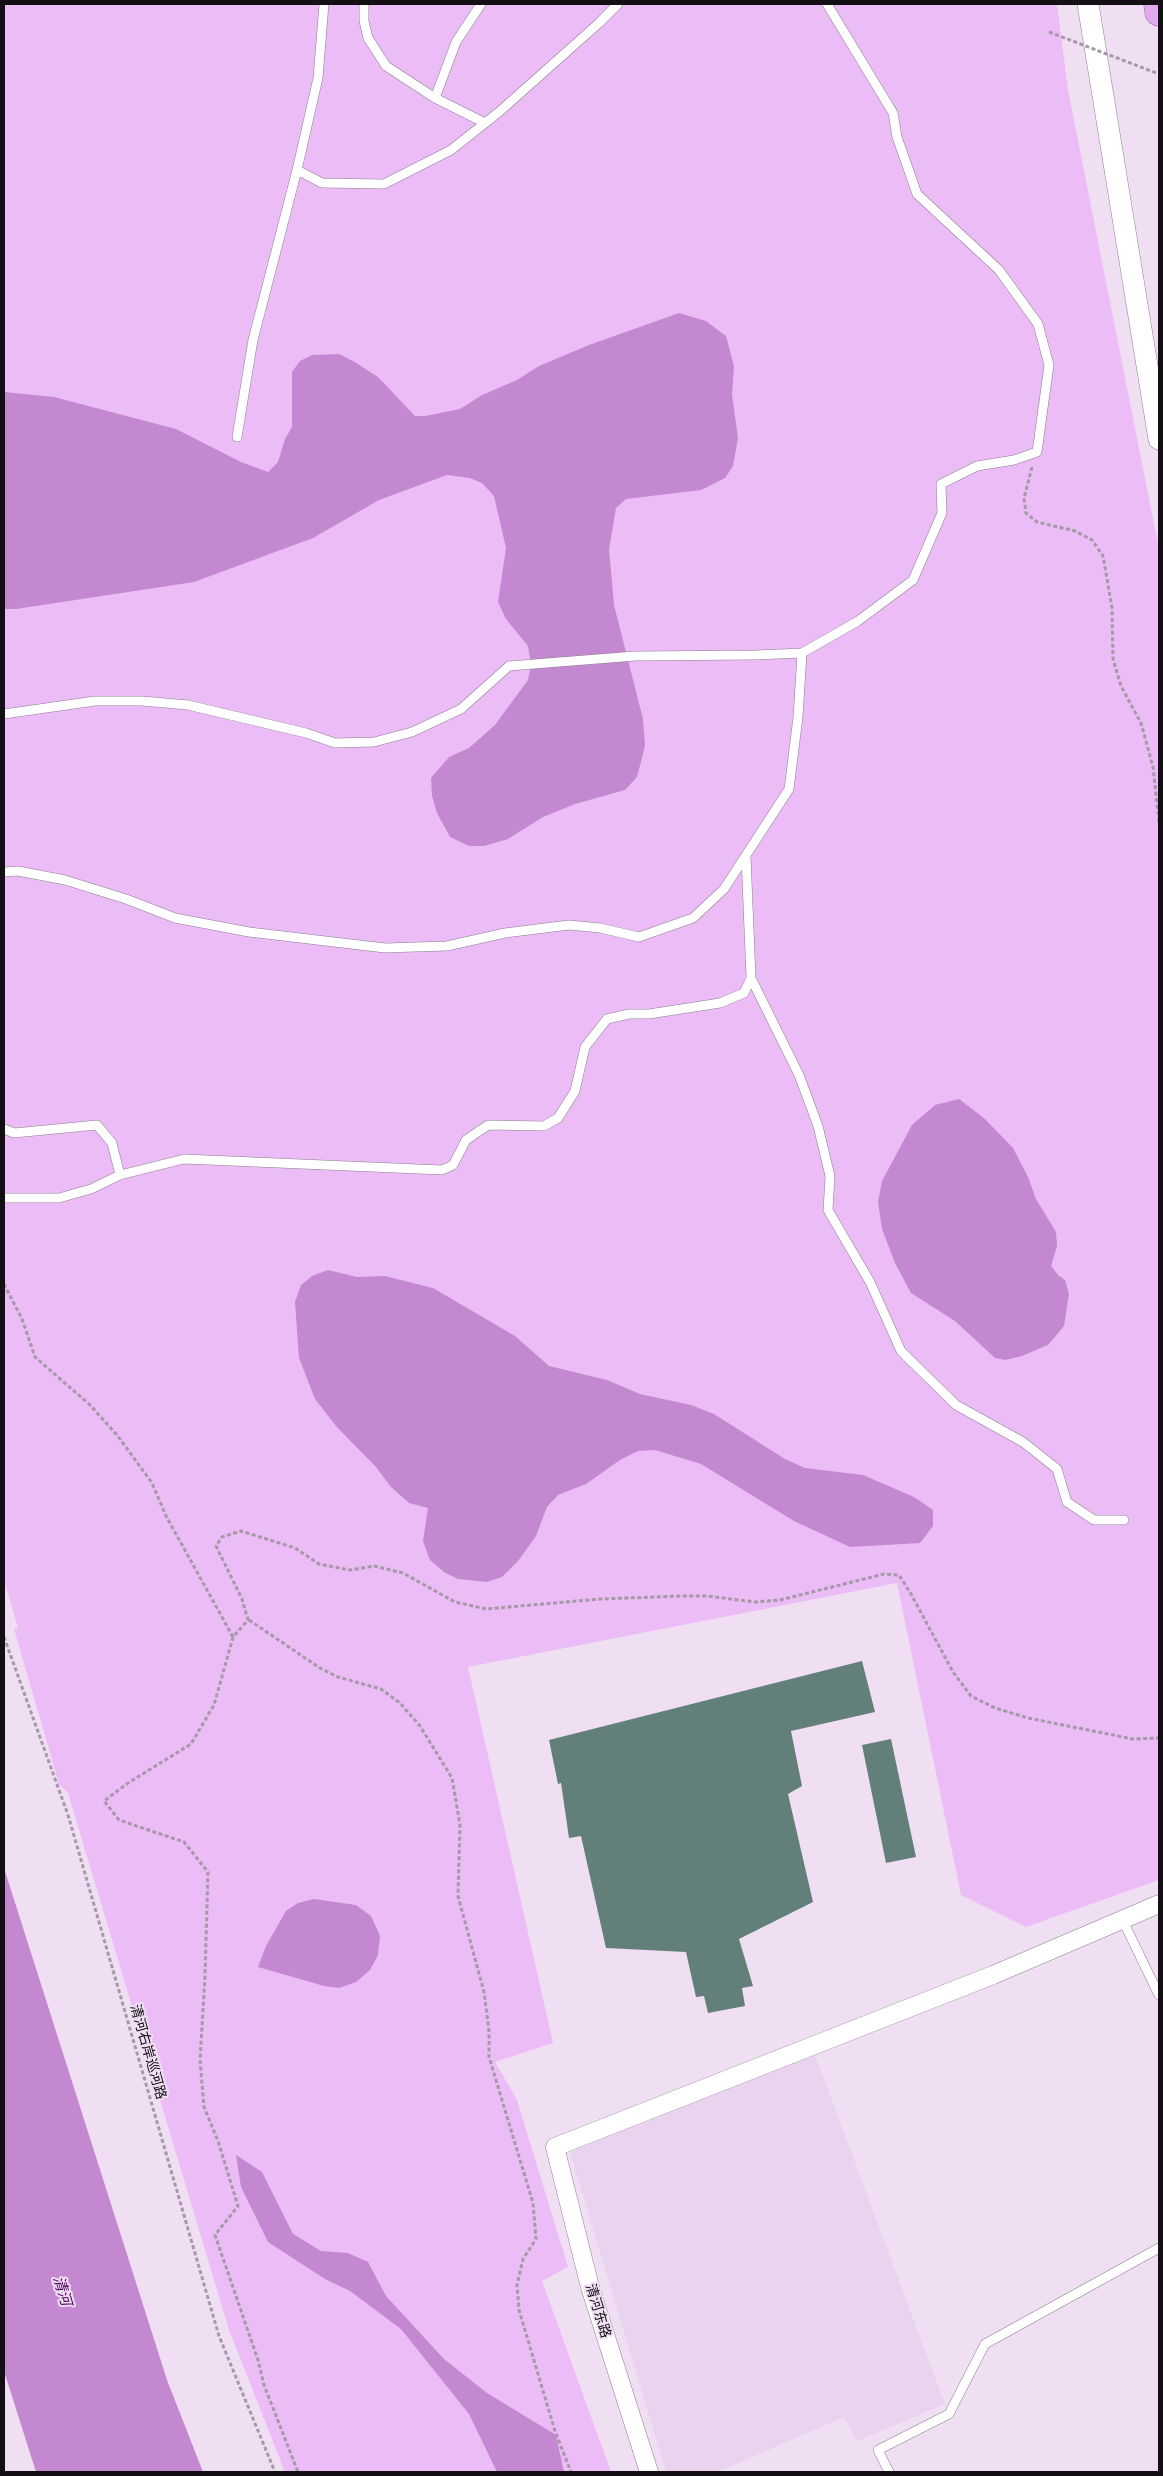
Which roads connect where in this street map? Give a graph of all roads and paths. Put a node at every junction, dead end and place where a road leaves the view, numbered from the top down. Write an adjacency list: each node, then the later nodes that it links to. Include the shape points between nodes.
1 (324, 4): 13 (lane, via 318,78)
2 (364, 4): 11 (lane, via 368,38 386,66)
3 (482, 4): 11 (lane, via 456,42)
4 (618, 4): 12 (lane)
5 (827, 4): 16 (lane, via 893,113 897,137 917,194 999,270 1038,324 1050,365)
6 (1088, 4): 15 (street)
7 (1158, 4): 8 (highway)
8 (1159, 12)
9 (1049, 32): 10 (path, bridge)
10 (1159, 74)
11 (435, 98): 12 (lane)
12 (485, 122): 13 (lane, via 451,150 384,184 322,183)
13 (297, 170): 14 (lane, via 253,340)
14 (237, 436)
15 (1159, 439)
16 (1037, 452): 17 (lane, via 1014,460 977,466 941,484 942,513 913,580 858,621); 19 (path, via 1024,498 1026,513 1038,522 1075,531 1092,540 1103,556 1112,608 1113,659 1121,686 1141,722 1153,767)
17 (802, 653): 18 (lane, via 635,656 509,666 461,709 433,724 374,742 335,743 188,705 142,701 95,701); 20 (lane, via 789,788)
18 (4, 714)
19 (1159, 821)
20 (746, 856): 21 (lane, via 724,889 693,918 639,937 569,925 505,932 447,946 385,948 249,932 175,918 65,880 18,871); 22 (lane)
21 (4, 872)
22 (752, 978): 24 (lane, via 744,993 720,1003 607,1019 586,1047 575,1091 558,1118 544,1126 488,1125 466,1140 453,1165 442,1170 184,1159); 27 (lane, via 799,1075 818,1126 830,1176 828,1210 870,1282 901,1351 956,1405 1023,1442 1056,1469 1067,1502 1094,1520)
23 (4, 1130): 24 (lane, via 14,1133 97,1125 112,1143)
24 (120, 1175): 25 (lane, via 91,1189 60,1198)
25 (4, 1198)
26 (4, 1284): 29 (path, via 22,1319 35,1357 90,1405 152,1483 175,1533)
27 (1124, 1520)
28 (248, 1620): 29 (path); 31 (path, via 242,1599 216,1546 222,1537 241,1531 295,1548 319,1564 350,1570 374,1566 402,1573 455,1602 486,1609 682,1596 755,1602 780,1600 884,1574 898,1575 953,1672 971,1696 995,1708 1028,1718 1133,1739); 38 (path, via 320,1668 338,1677 380,1689 400,1703 420,1726 452,1778 460,1825 458,1896 484,1992 489,2058 533,2204 536,2239 523,2259 519,2276 520,2310)
29 (233, 1636): 37 (path, via 214,1705 191,1744 104,1801 119,1820 184,1842 208,1872 200,2060 202,2088 204,2107 238,2206 215,2234 264,2385)
30 (4, 1637): 36 (path, 清河右岸巡河路, via 68,1815 219,2336)
31 (1159, 1738)
32 (1159, 1904): 33 (street)
33 (1122, 1919): 34 (lane); 39 (street, 清河东路, via 993,1975 555,2147 590,2287)
34 (1159, 1995)
35 (1159, 2248): 40 (lane, via 984,2344 949,2414 878,2450)
36 (275, 2472)
37 (298, 2472)
38 (571, 2472)
39 (649, 2472)
40 (889, 2472)

